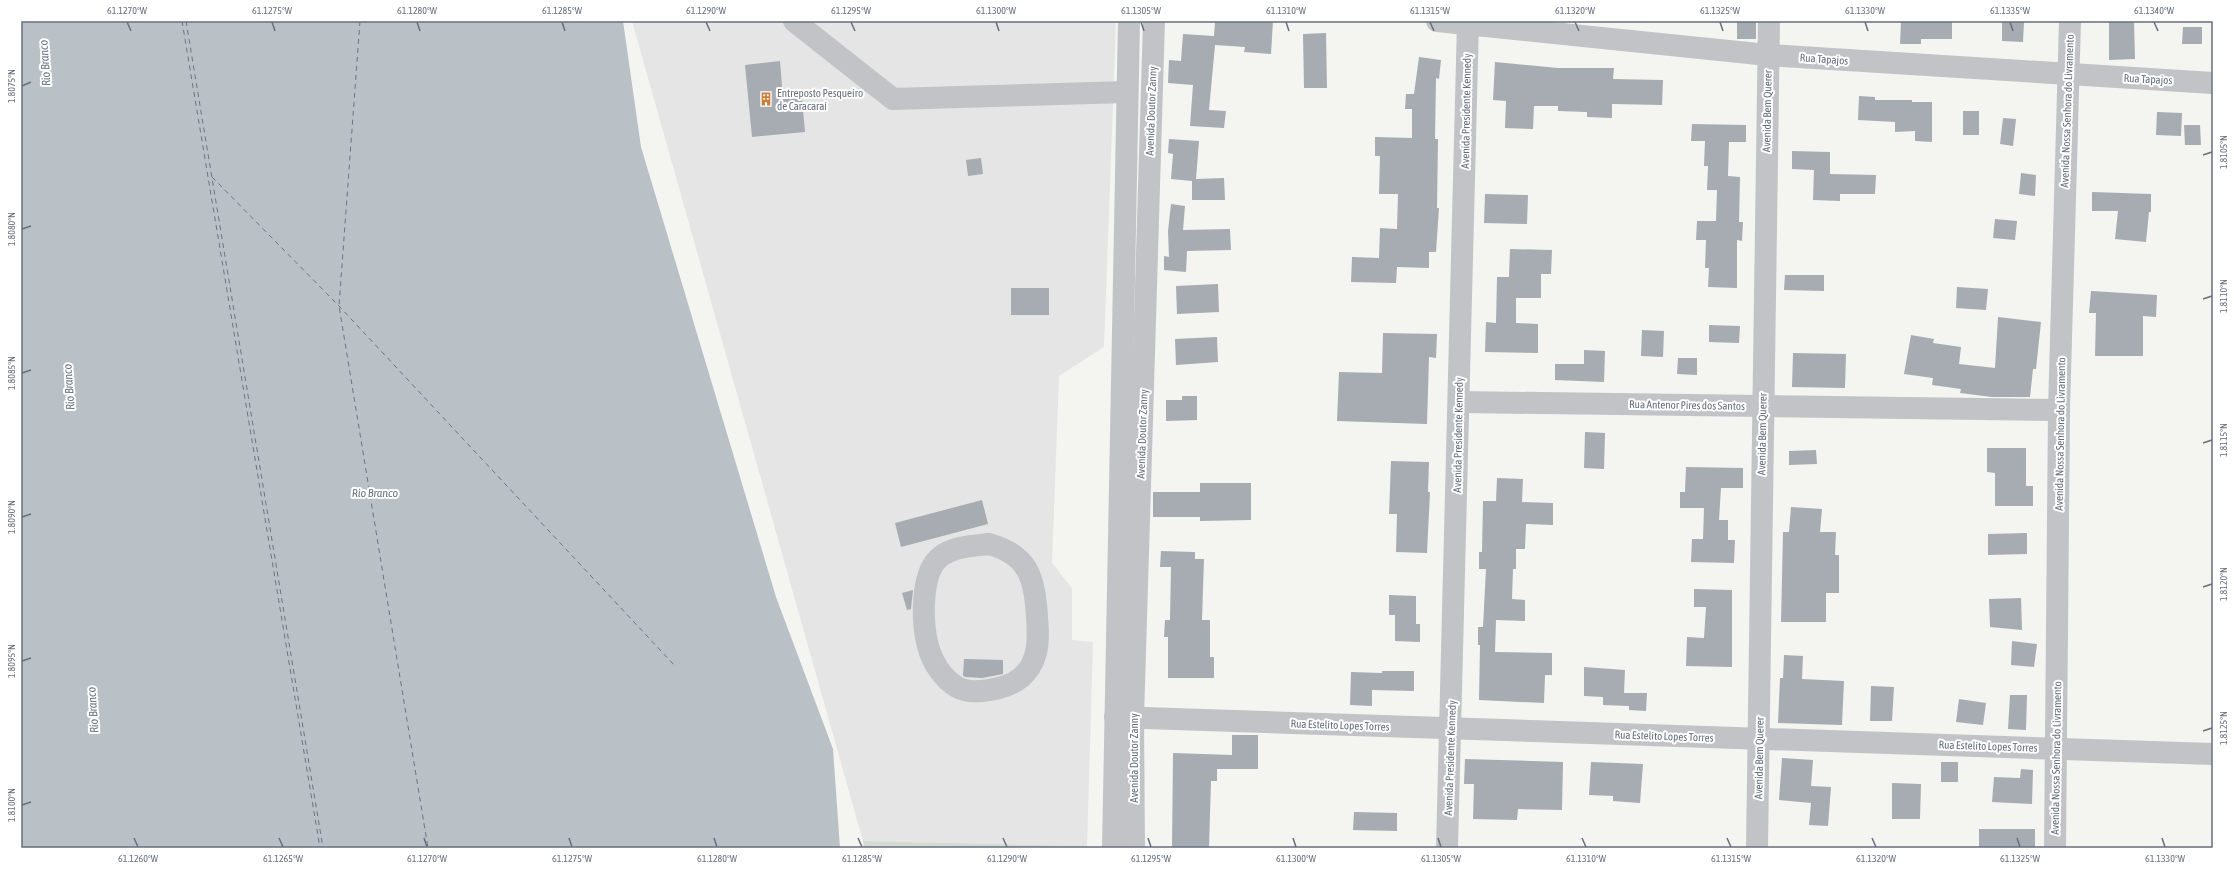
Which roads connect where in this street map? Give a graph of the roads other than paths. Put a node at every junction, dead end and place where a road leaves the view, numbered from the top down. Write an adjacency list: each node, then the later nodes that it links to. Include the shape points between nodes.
1 (794, 21): 11 (street, via 893,99)
2 (1129, 21): 11 (street, Avenida Doutor Zanny)
3 (1154, 21): 16 (street, Avenida Doutor Zanny)
4 (1437, 21): 7 (street, Rua Tapajos)
5 (1769, 21): 8 (street, Avenida Bem Querer)
6 (2070, 21): 9 (street, Avenida Nossa Senhora do Livramento)
7 (1468, 23): 8 (street, Rua Tapajos); 12 (street, Avenida Presidente Kennedy)
8 (1768, 55): 9 (street, Rua Tapajos); 13 (street, Avenida Bem Querer)
9 (2068, 75): 10 (street, Rua Tapajos); 14 (street, Avenida Nossa Senhora do Livramento)
10 (2213, 83)
11 (1127, 92): 16 (street, Avenida Doutor Zanny)
12 (1459, 402): 13 (street, Rua Antenor Pires dos Santos); 17 (street, Avenida Presidente Kennedy)
13 (1762, 406): 14 (street, Rua Antenor Pires dos Santos); 18 (street, Avenida Bem Querer)
14 (2059, 410): 19 (street, Avenida Nossa Senhora do Livramento)
15 (1036, 594): 15 (street, via 1032,577 1024,564 1003,548 989,544 956,548 940,557 930,568 925,587 924,625 928,647 942,675 958,688 970,691 991,690 1016,683 1032,665 1037,649)
16 (1124, 717): 17 (street, Rua Estelito Lopes Torres); 21 (street, Avenida Doutor Zanny); 22 (street, Avenida Doutor Zanny)
17 (1451, 728): 18 (street, Rua Estelito Lopes Torres); 23 (street, Avenida Presidente Kennedy)
18 (1760, 739): 19 (street, Rua Estelito Lopes Torres); 24 (street, Avenida Bem Querer)
19 (2056, 749): 20 (street, Rua Estelito Lopes Torres); 25 (street, Avenida Nossa Senhora do Livramento)
20 (2213, 754)
21 (1113, 848)
22 (1134, 848)
23 (1447, 848)
24 (1757, 848)
25 (2055, 848)

